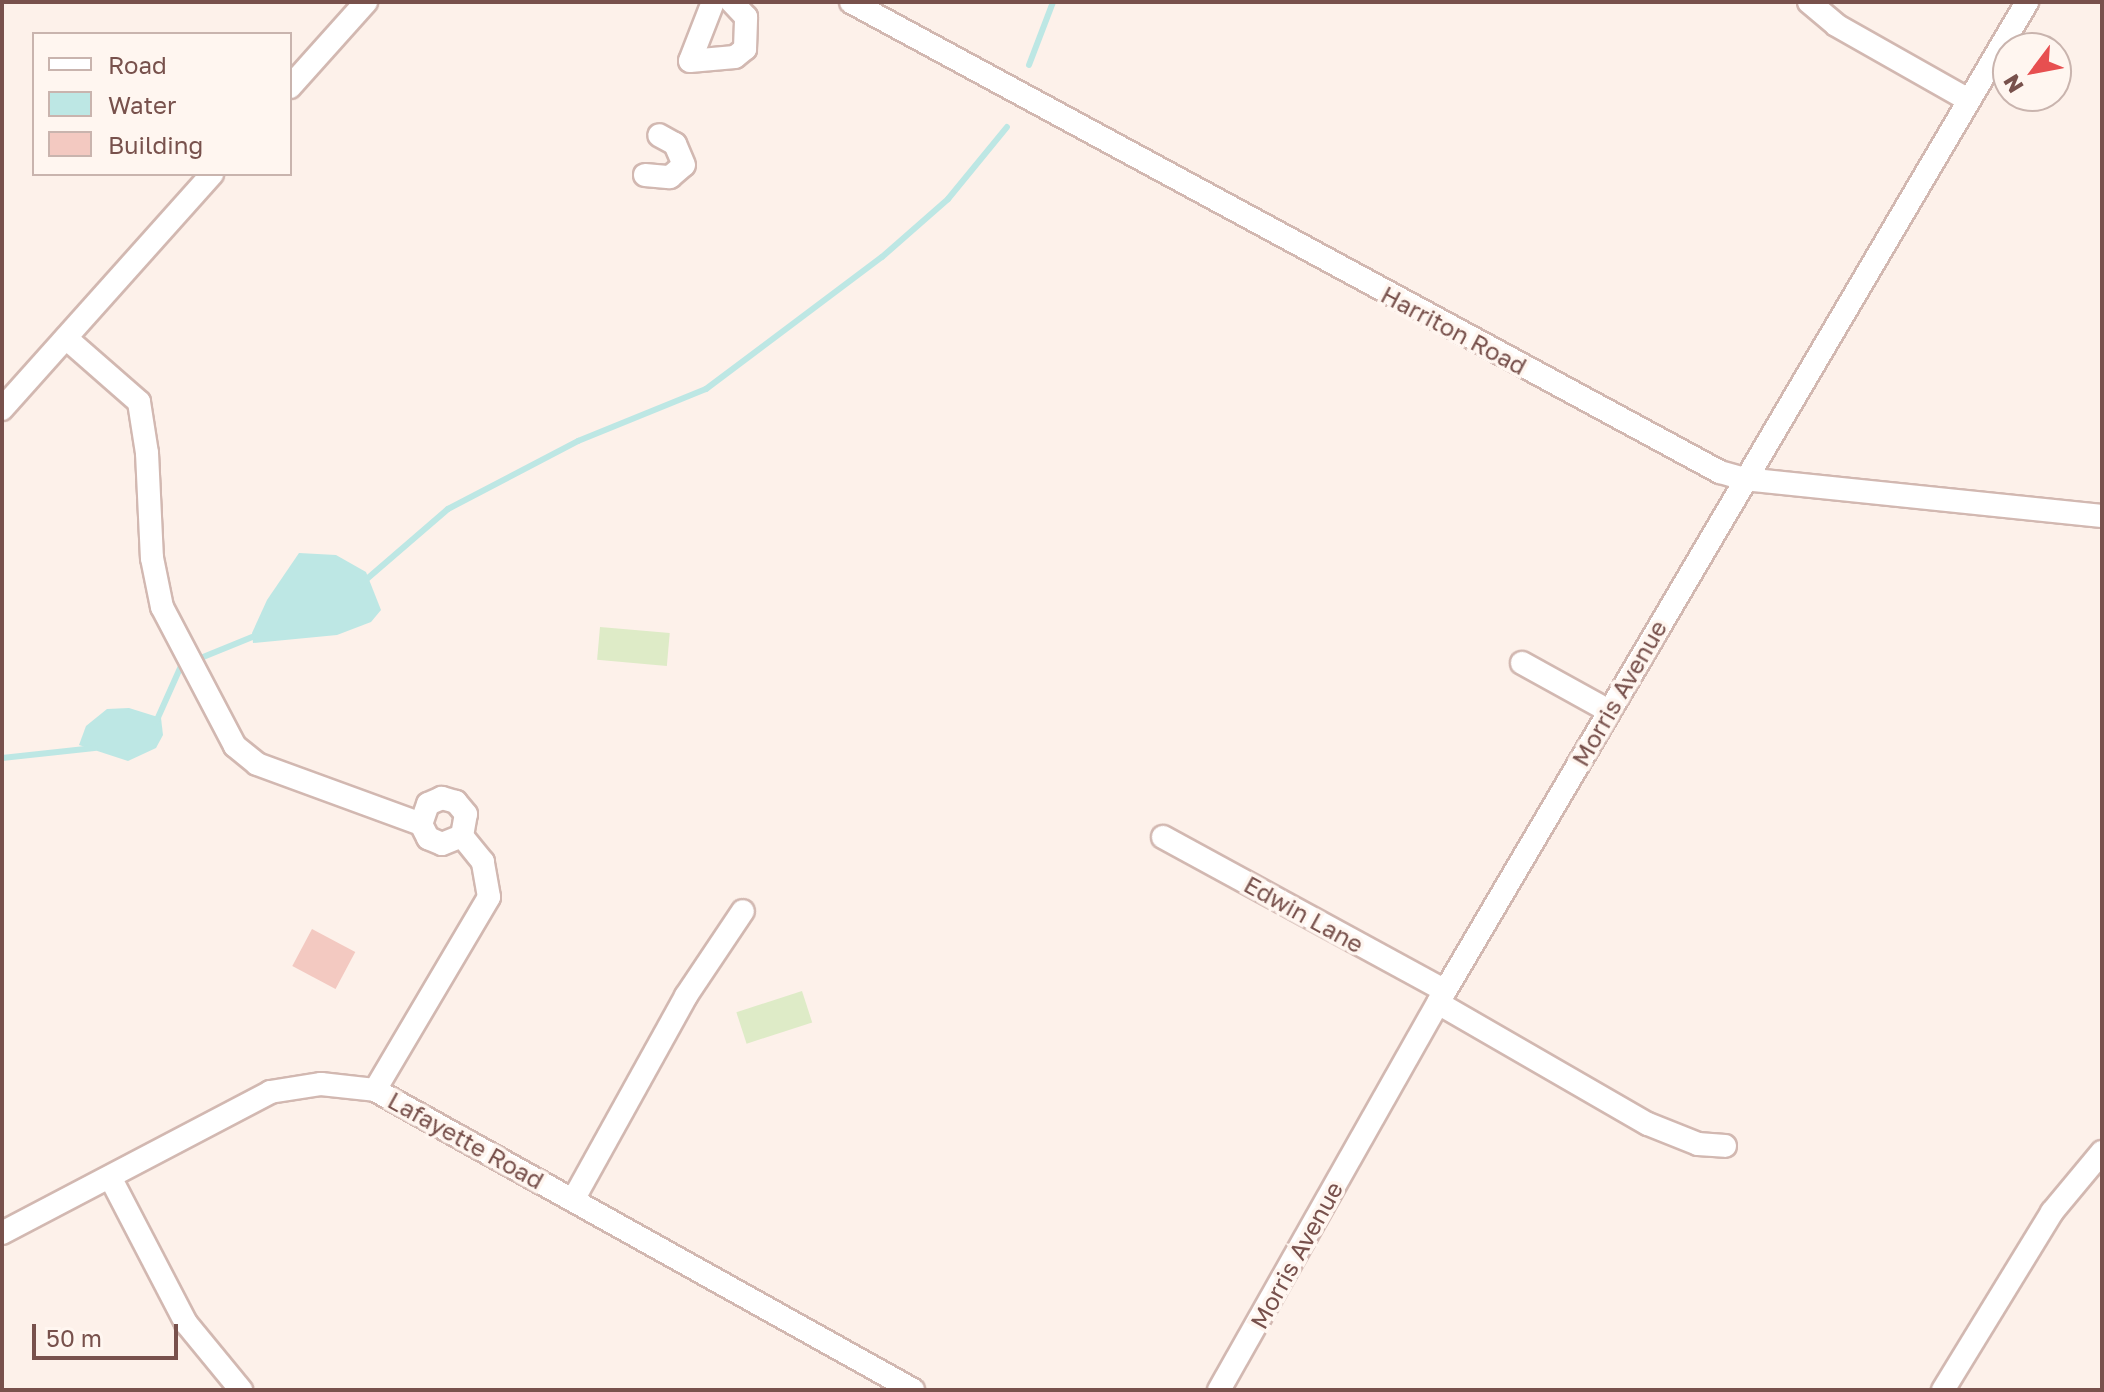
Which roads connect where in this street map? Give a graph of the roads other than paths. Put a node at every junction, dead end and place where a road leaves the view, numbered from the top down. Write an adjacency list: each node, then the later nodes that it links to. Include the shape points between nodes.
1 (366, 2): 7 (street)
2 (713, 2): 3 (street, via 690,61 726,59 745,49 746,17)
3 (732, 2)
4 (851, 2): 14 (street, Harriton Road, via 1331,265 1720,472)
5 (1809, 2): 8 (street, via 1836,25)
6 (2027, 2): 8 (street, Morris Avenue)
7 (292, 85)
8 (1967, 99): 14 (street, Morris Avenue)
9 (659, 135): 10 (street, via 675,144 684,165 670,177)
10 (645, 175)
11 (210, 176): 12 (street)
12 (66, 338): 13 (street); 18 (street, via 139,402 152,558 162,607 235,746 257,764)
13 (2, 409)
14 (1744, 479): 15 (street, Harriton Road); 17 (street, Morris Avenue)
15 (2102, 516)
16 (1522, 663): 17 (street)
17 (1609, 711): 22 (street, Morris Avenue)
18 (421, 824): 19 (street, via 428,838 442,844); 19 (street, via 428,804 450,799 466,814)
19 (462, 836): 23 (street, via 483,862 489,897)
20 (1163, 837): 22 (street, Edwin Lane)
21 (743, 911): 27 (street, via 686,996)
22 (1442, 997): 24 (street, Edwin Lane, via 1648,1124 1698,1144); 31 (street, Morris Avenue)
23 (375, 1090): 26 (street, Lafayette Road, via 321,1084 270,1092); 27 (street, Lafayette Road)
24 (1725, 1146)
25 (2102, 1152): 32 (street, via 2052,1212)
26 (110, 1177): 28 (street, Lafayette Road); 29 (street, via 186,1323)
27 (573, 1200): 30 (street, Lafayette Road)
28 (2, 1233)
29 (241, 1390)
30 (913, 1390)
31 (1219, 1390)
32 (1943, 1390)

